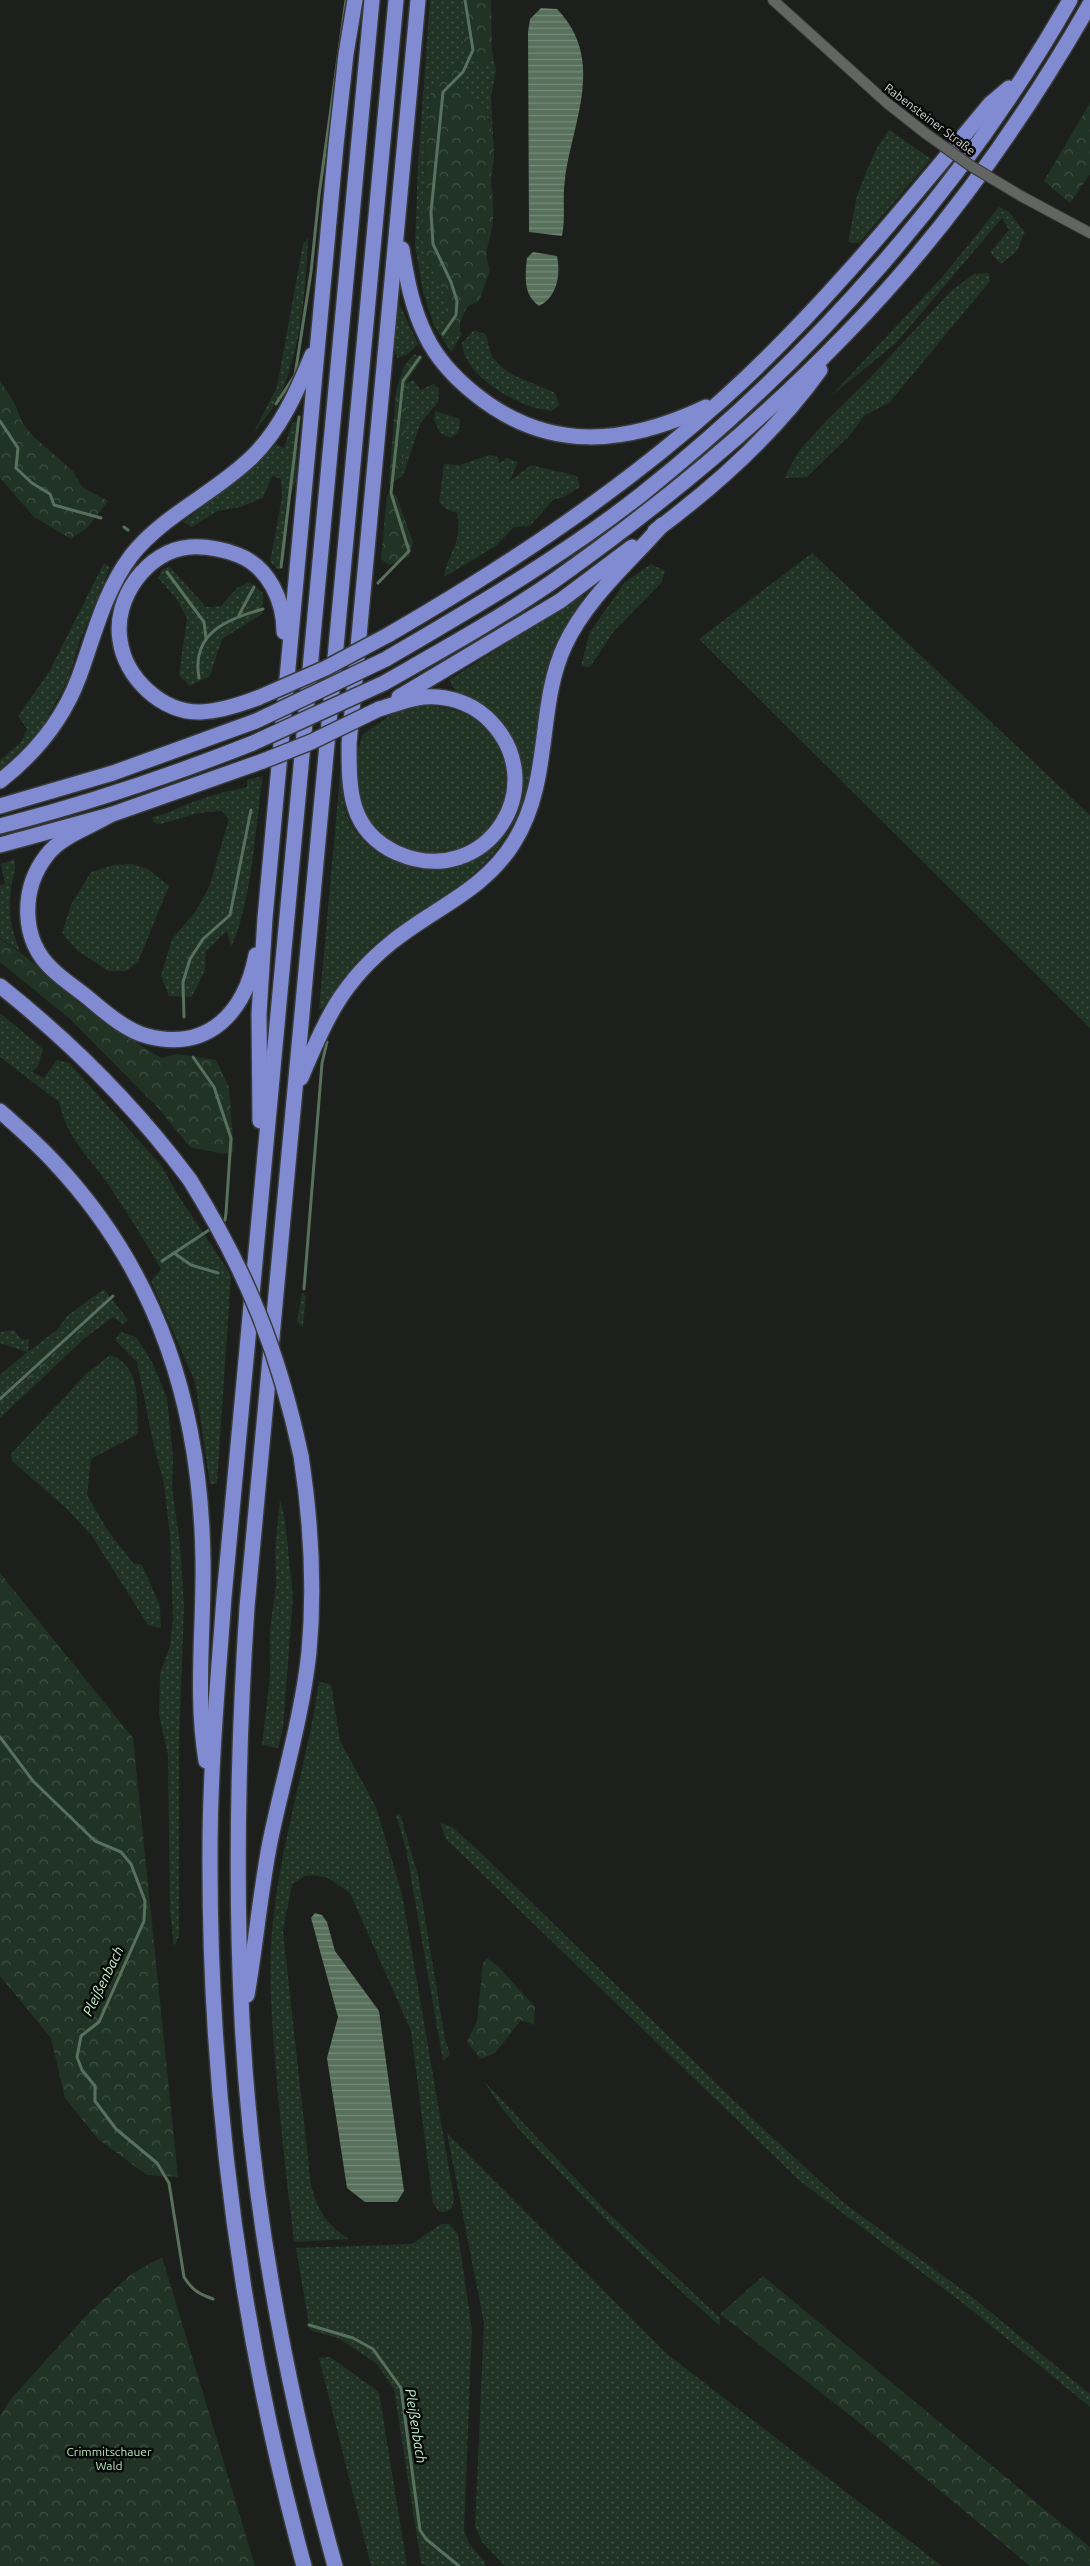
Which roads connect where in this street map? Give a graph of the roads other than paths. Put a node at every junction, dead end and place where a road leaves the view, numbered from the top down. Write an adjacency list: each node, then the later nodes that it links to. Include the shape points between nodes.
1 (355, 0): 12 (highway, via 346,54)
2 (372, 0): 26 (highway)
3 (396, 0): 24 (highway)
4 (418, 0): 9 (highway)
5 (773, 0): 10 (street, Rabensteiner Straße, bridge, via 887,103 926,133 972,166)
6 (1070, 0): 8 (highway)
7 (1090, 4): 11 (highway, via 1045,78 965,194)
8 (1025, 74): 13 (highway, via 990,104 811,313); 18 (highway, bridge, via 954,176 824,328 712,434 585,535 464,614 386,659 256,721 113,773)
9 (398, 226): 13 (highway, via 414,309 440,360 491,406 520,422 549,432 609,437 665,426); 16 (highway, via 349,744 349,782 355,812 372,838 416,861 444,862 487,842 508,813 515,785 512,756 495,726 465,703 442,697 423,697)
10 (1090, 234)
11 (846, 334): 14 (highway, via 800,399 769,433); 20 (highway, bridge, via 788,393 639,519 477,630 384,683 253,743 67,809)
12 (318, 340): 15 (highway); 17 (highway, via 284,416 268,441 227,478 157,529 132,556 104,605 61,716 39,746)
13 (724, 399): 15 (highway, bridge, via 626,480 531,548 388,635 326,668 260,697 217,711 181,709 152,695 136,679 126,663 119,640 121,612 132,584 154,561 169,552 189,547 219,548 243,557 263,572 280,602)
14 (662, 525): 16 (highway, via 560,601); 24 (highway, via 592,600 565,646 551,696 538,788 514,842 492,871 472,890 394,941 367,964 340,996 326,1020)
15 (287, 681): 22 (highway)
16 (379, 709): 19 (highway, bridge, via 263,761)
17 (0, 781)
18 (0, 806)
19 (110, 815): 21 (highway); 22 (highway, via 64,840 48,854 34,876 27,899 28,922 35,946 51,968 126,1027 146,1036 182,1039 204,1034 222,1023 237,1008 246,992)
20 (0, 826)
21 (0, 845)
22 (266, 918): 26 (highway, via 260,1014)
23 (0, 986): 28 (highway, bridge, via 103,1076 154,1133 190,1180 234,1257 261,1316 287,1394 301,1456 311,1538 309,1653 295,1736 270,1843)
24 (295, 1091): 28 (highway, via 242,1688 237,1902)
25 (0, 1111): 27 (highway, via 56,1163 106,1226 146,1294 176,1367 191,1425 200,1497 203,1563 201,1732)
26 (262, 1187): 27 (highway, via 224,1596)
27 (211, 1790): 29 (highway, via 212,1960 223,2120 236,2229 266,2413)
28 (242, 2022): 30 (highway, via 257,2182 274,2298 300,2435)
29 (304, 2566)
30 (334, 2566)

